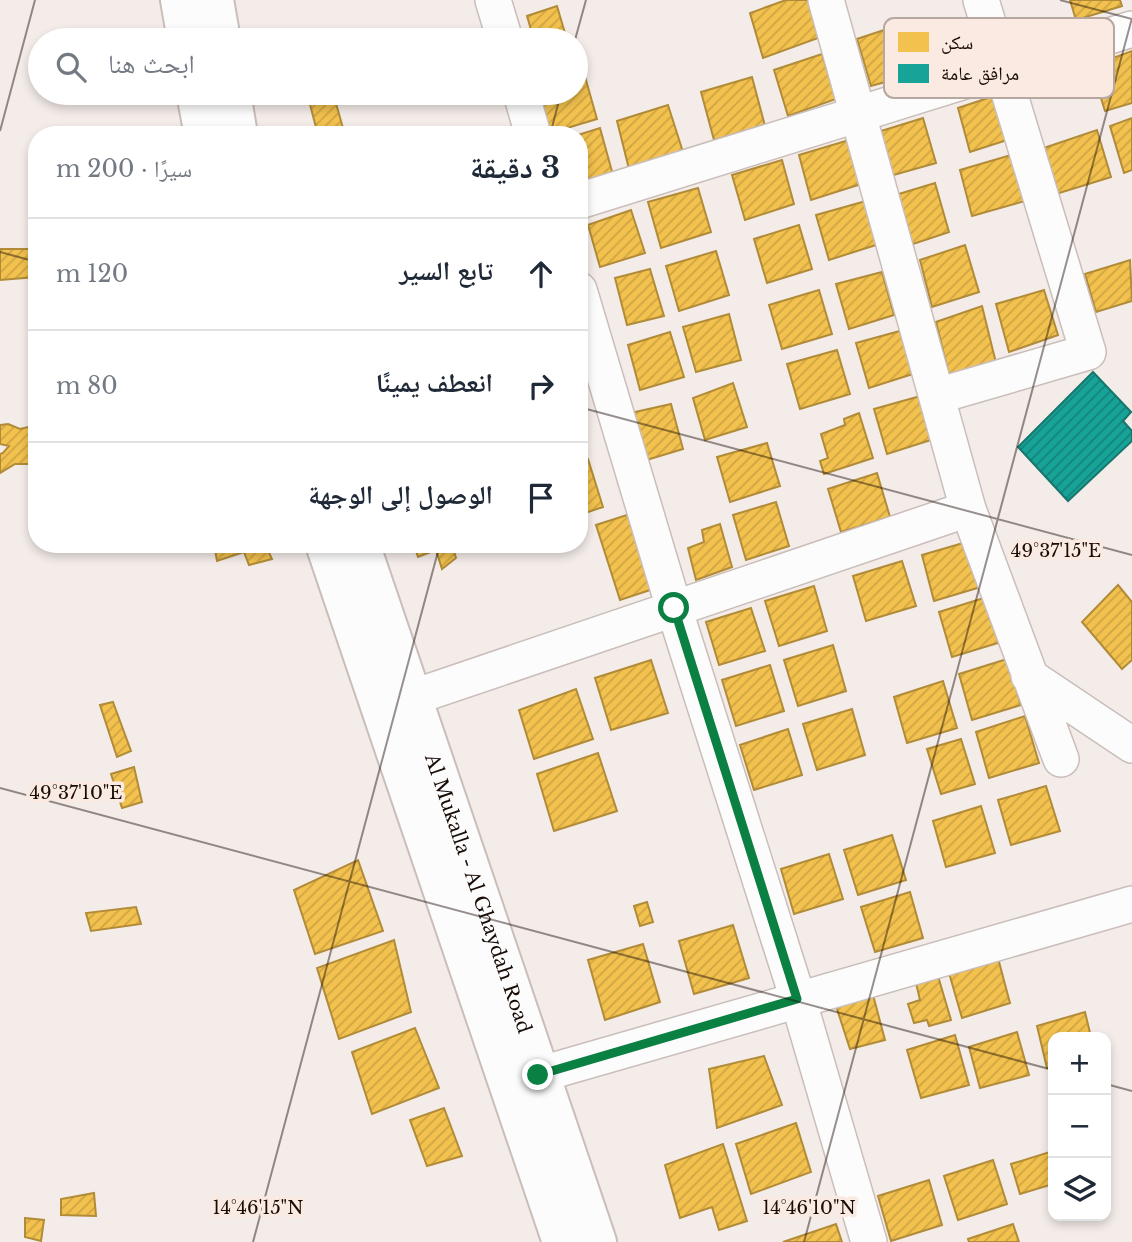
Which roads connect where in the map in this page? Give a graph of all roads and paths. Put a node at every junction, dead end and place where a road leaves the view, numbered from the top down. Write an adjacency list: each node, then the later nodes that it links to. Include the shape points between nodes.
1 (180, 0): 7 (highway)
2 (214, 0): 8 (highway)
3 (493, 0): 9 (street)
4 (826, 0): 17 (street)
5 (981, 0): 6 (street)
6 (986, 18)
7 (185, 28)
8 (219, 28)
9 (501, 28)
10 (1132, 29): 11 (street)
11 (1114, 35)
12 (911, 98): 17 (street)
13 (1010, 98): 23 (street, via 1088,352)
14 (198, 105): 18 (highway)
15 (233, 105): 19 (highway)
16 (524, 105): 20 (street)
17 (859, 114): 21 (street); 23 (street)
18 (202, 126)
19 (236, 126)
20 (530, 126)
21 (588, 198)
22 (588, 320): 27 (street)
23 (937, 396): 24 (street)
24 (968, 509): 27 (street); 28 (street)
25 (328, 553): 35 (highway, Al Mukalla - Al Ghaydah Road)
26 (362, 553): 29 (highway, Al Mukalla - Al Ghaydah Road)
27 (674, 608): 29 (street); 33 (street)
28 (1029, 676): 30 (street); 31 (street)
29 (411, 698): 34 (highway, Al Mukalla - Al Ghaydah Road)
30 (1132, 745)
31 (1061, 759)
32 (1132, 904): 33 (street)
33 (797, 999): 34 (street); 37 (street)
34 (538, 1075): 36 (highway, Al Mukalla - Al Ghaydah Road)
35 (562, 1242)
36 (597, 1242)
37 (869, 1242)

